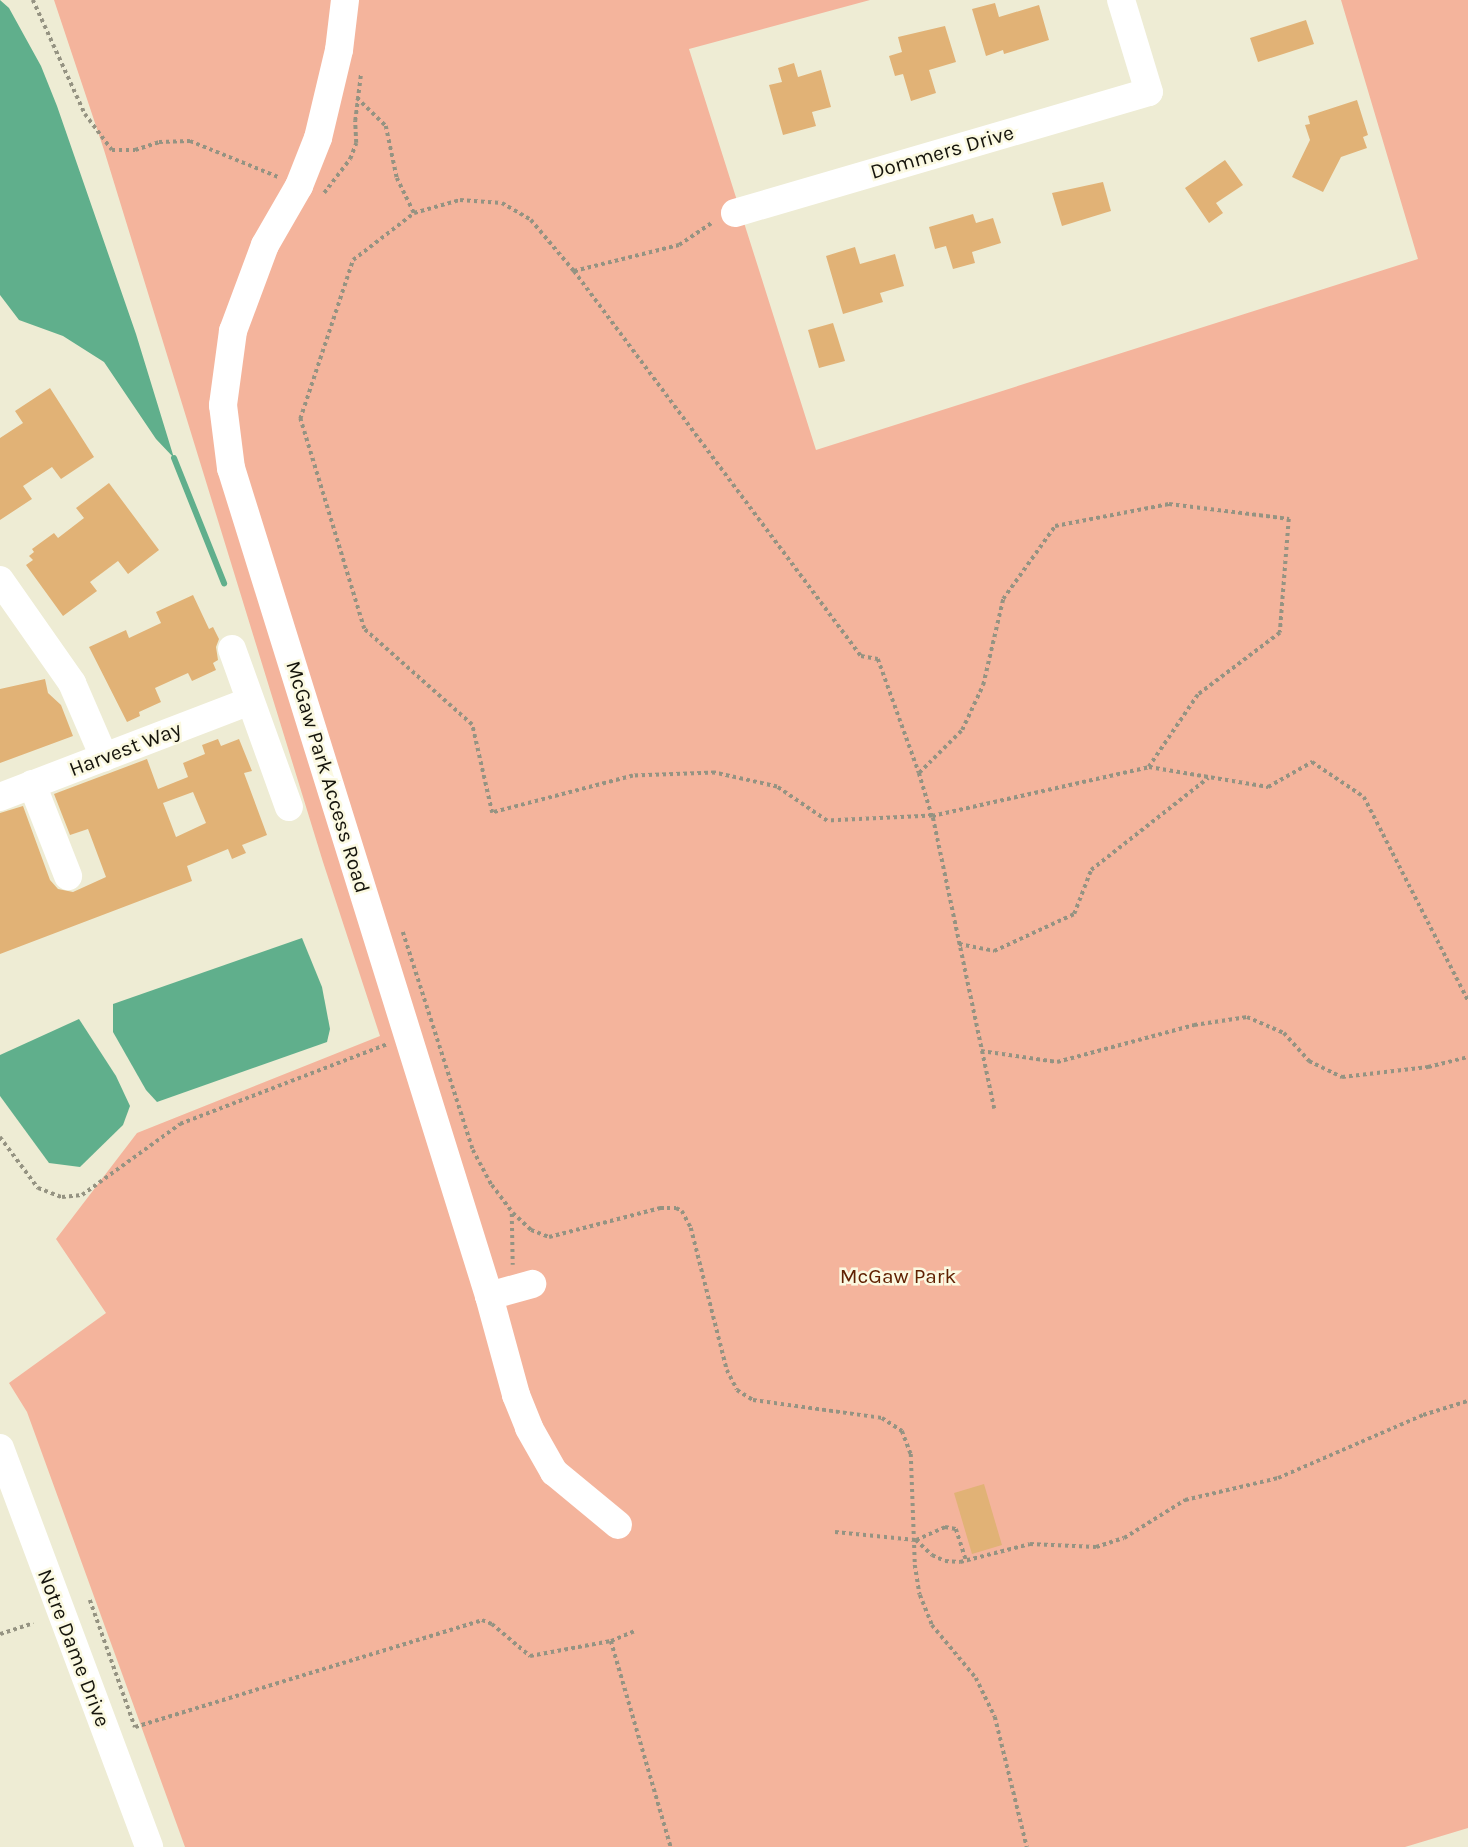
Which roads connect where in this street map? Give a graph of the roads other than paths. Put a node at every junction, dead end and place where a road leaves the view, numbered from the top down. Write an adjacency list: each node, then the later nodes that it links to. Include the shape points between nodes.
1 (345, 0): 13 (street, McGaw Park Access Road, via 339,50 318,138 299,186 265,245 233,331 223,405 231,468)
2 (1121, 0): 3 (street, Dommers Drive, via 1149,92)
3 (735, 213)
4 (0, 580): 7 (street, via 72,683)
5 (232, 649): 6 (street)
6 (250, 701): 7 (street, Harvest Way); 10 (street)
7 (104, 757): 8 (street, Harvest Way)
8 (32, 785): 9 (street, Harvest Way); 11 (street)
9 (0, 797)
10 (289, 807)
11 (68, 876)
12 (525, 1286): 13 (street)
13 (489, 1296): 15 (street, McGaw Park Access Road, via 516,1395 535,1439 554,1472)
14 (0, 1448): 16 (street, Notre Dame Drive)
15 (618, 1525)
16 (149, 1847)

